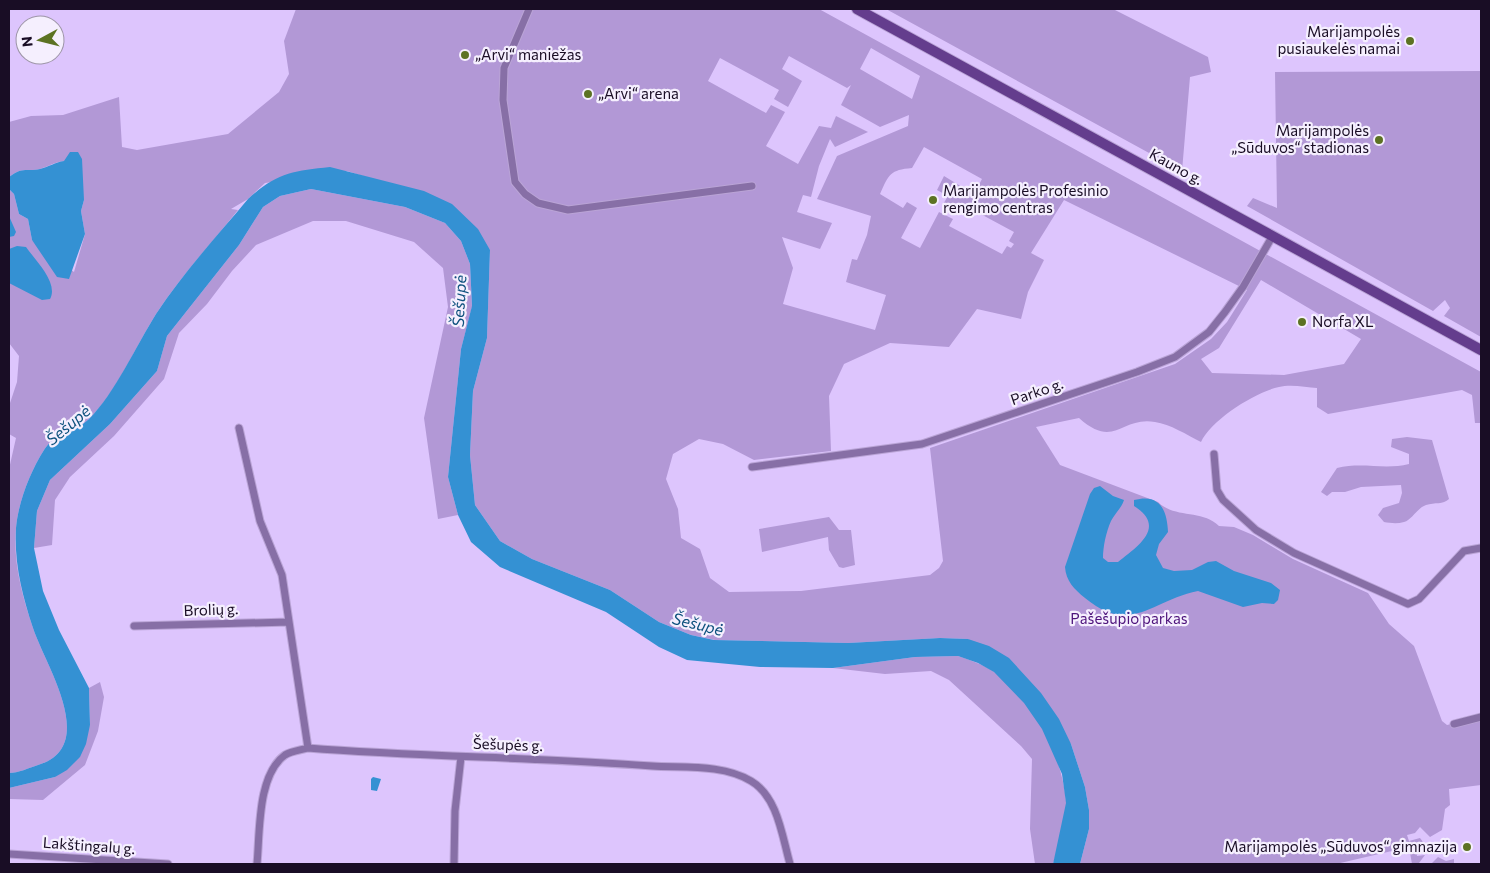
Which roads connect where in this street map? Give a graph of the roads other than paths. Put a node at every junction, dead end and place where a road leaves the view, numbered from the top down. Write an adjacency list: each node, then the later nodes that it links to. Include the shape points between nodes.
1 (529, 9): 3 (street, via 504,68 503,100 515,182 525,194 538,203 568,210)
2 (857, 9): 4 (main road, Kauno g.)
3 (752, 186)
4 (1272, 237): 5 (main road, Kauno g.); 8 (street, Parko g., via 1243,287 1209,332 1175,357 922,444)
5 (1481, 350)
6 (239, 428): 10 (street, via 260,521 282,575)
7 (1214, 454): 9 (street, via 1217,490 1223,500 1256,530 1294,553 1408,604 1419,599 1464,551)
8 (752, 467)
9 (1481, 548)
10 (289, 622): 11 (street, Brolių g.); 14 (street)
11 (134, 626)
12 (1481, 717): 13 (street)
13 (1454, 724)
14 (308, 748): 15 (street, Šešupės g.); 18 (street, Šešupės g., via 286,754 273,767 263,796)
15 (461, 757): 19 (street); 20 (street, Šešupės g., via 611,762 733,772 767,794)
16 (9, 854): 17 (street, Lakštingalų g.)
17 (168, 864)
18 (257, 864)
19 (454, 864)
20 (790, 864)

